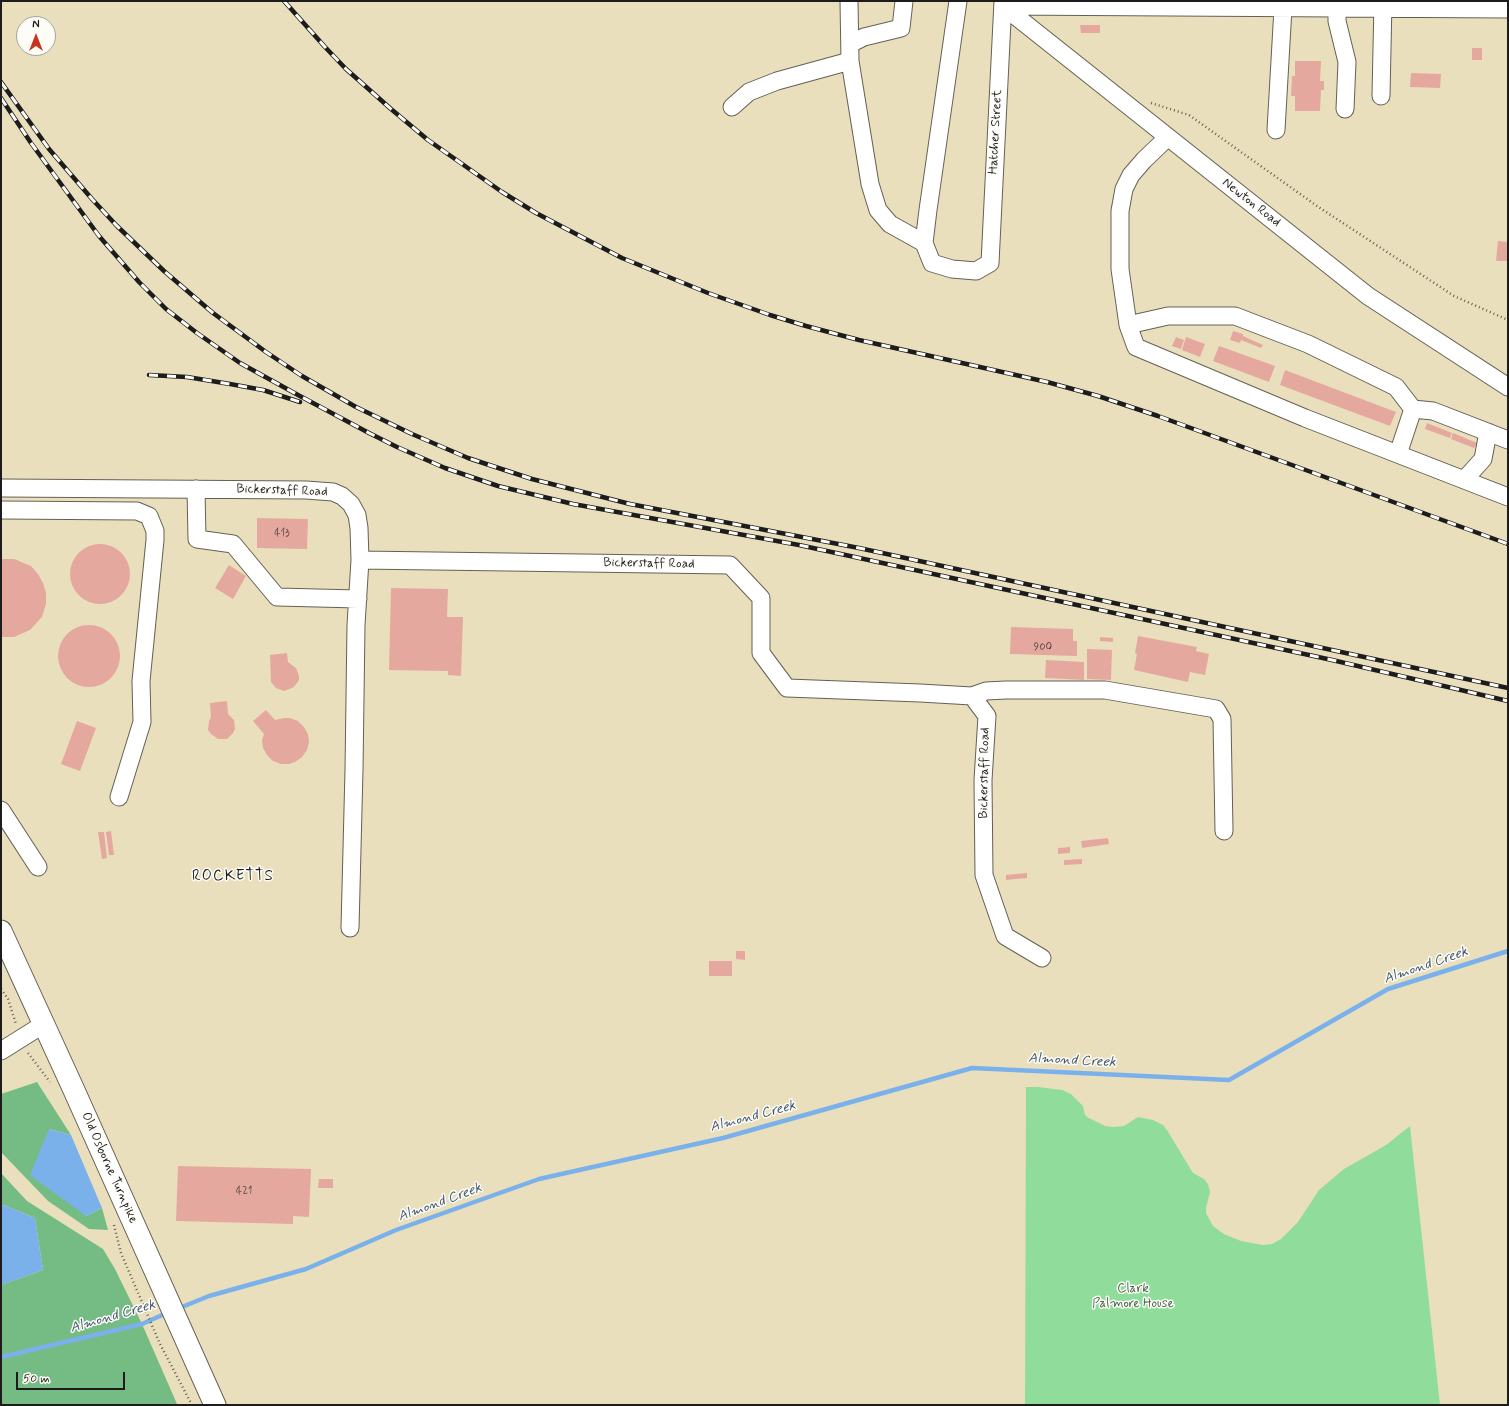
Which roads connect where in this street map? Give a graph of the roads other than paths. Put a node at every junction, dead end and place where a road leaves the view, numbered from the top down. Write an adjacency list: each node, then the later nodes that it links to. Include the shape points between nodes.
1 (849, 1): 10 (street)
2 (904, 1): 10 (street, via 901,28 864,36)
3 (958, 1): 17 (street)
4 (1003, 3): 5 (street); 16 (street, Newton Road); 17 (street, Hatcher Street, via 990,263 976,271 952,269 932,263)
5 (1109, 4): 7 (street)
6 (1383, 5): 8 (street); 9 (street); 12 (street)
7 (1283, 8): 8 (street); 15 (street)
8 (1337, 8): 14 (street, via 1337,21 1347,62)
9 (1508, 9)
10 (850, 44): 11 (street)
11 (850, 61): 13 (street, via 749,92); 17 (street, via 870,184 878,210 890,224)
12 (1380, 96)
13 (732, 107)
14 (1345, 110)
15 (1276, 130)
16 (1168, 137): 18 (street, via 1144,160 1124,189 1120,211 1120,269); 19 (street, Newton Road, via 1368,296)
17 (924, 243)
18 (1128, 325): 20 (street, via 1168,316 1235,316 1308,344 1396,387); 23 (street, via 1136,347)
19 (1508, 387)
20 (1413, 409): 21 (street, via 1433,410); 23 (street)
21 (1488, 432): 22 (street); 24 (street, via 1483,459)
22 (1508, 440)
23 (1398, 454): 24 (street)
24 (1464, 480): 27 (street)
25 (1, 488): 26 (street, Bickerstaff Road)
26 (196, 489): 29 (street, Bickerstaff Road, via 306,490 332,492 342,496 351,504 357,515); 30 (street, via 197,539 233,544 277,597)
27 (1508, 496)
28 (1, 510): 32 (street, via 137,511 149,516 154,540 141,681 142,722)
29 (360, 560): 30 (street); 31 (street, Bickerstaff Road, via 730,565 761,598 761,653 787,688)
30 (358, 599): 36 (street)
31 (972, 696): 34 (street, via 986,691 1006,690 1105,690 1216,709 1222,719); 38 (street, Bickerstaff Road, via 987,716 983,780 984,875 1005,936)
32 (119, 797)
33 (1, 810): 35 (street)
34 (1224, 831)
35 (38, 867)
36 (350, 928)
37 (1, 931): 39 (main road, Old Osborne Turnpike)
38 (1042, 958)
39 (44, 1024): 40 (street); 41 (main road, Old Osborne Turnpike)
40 (1, 1051)
41 (215, 1405)

